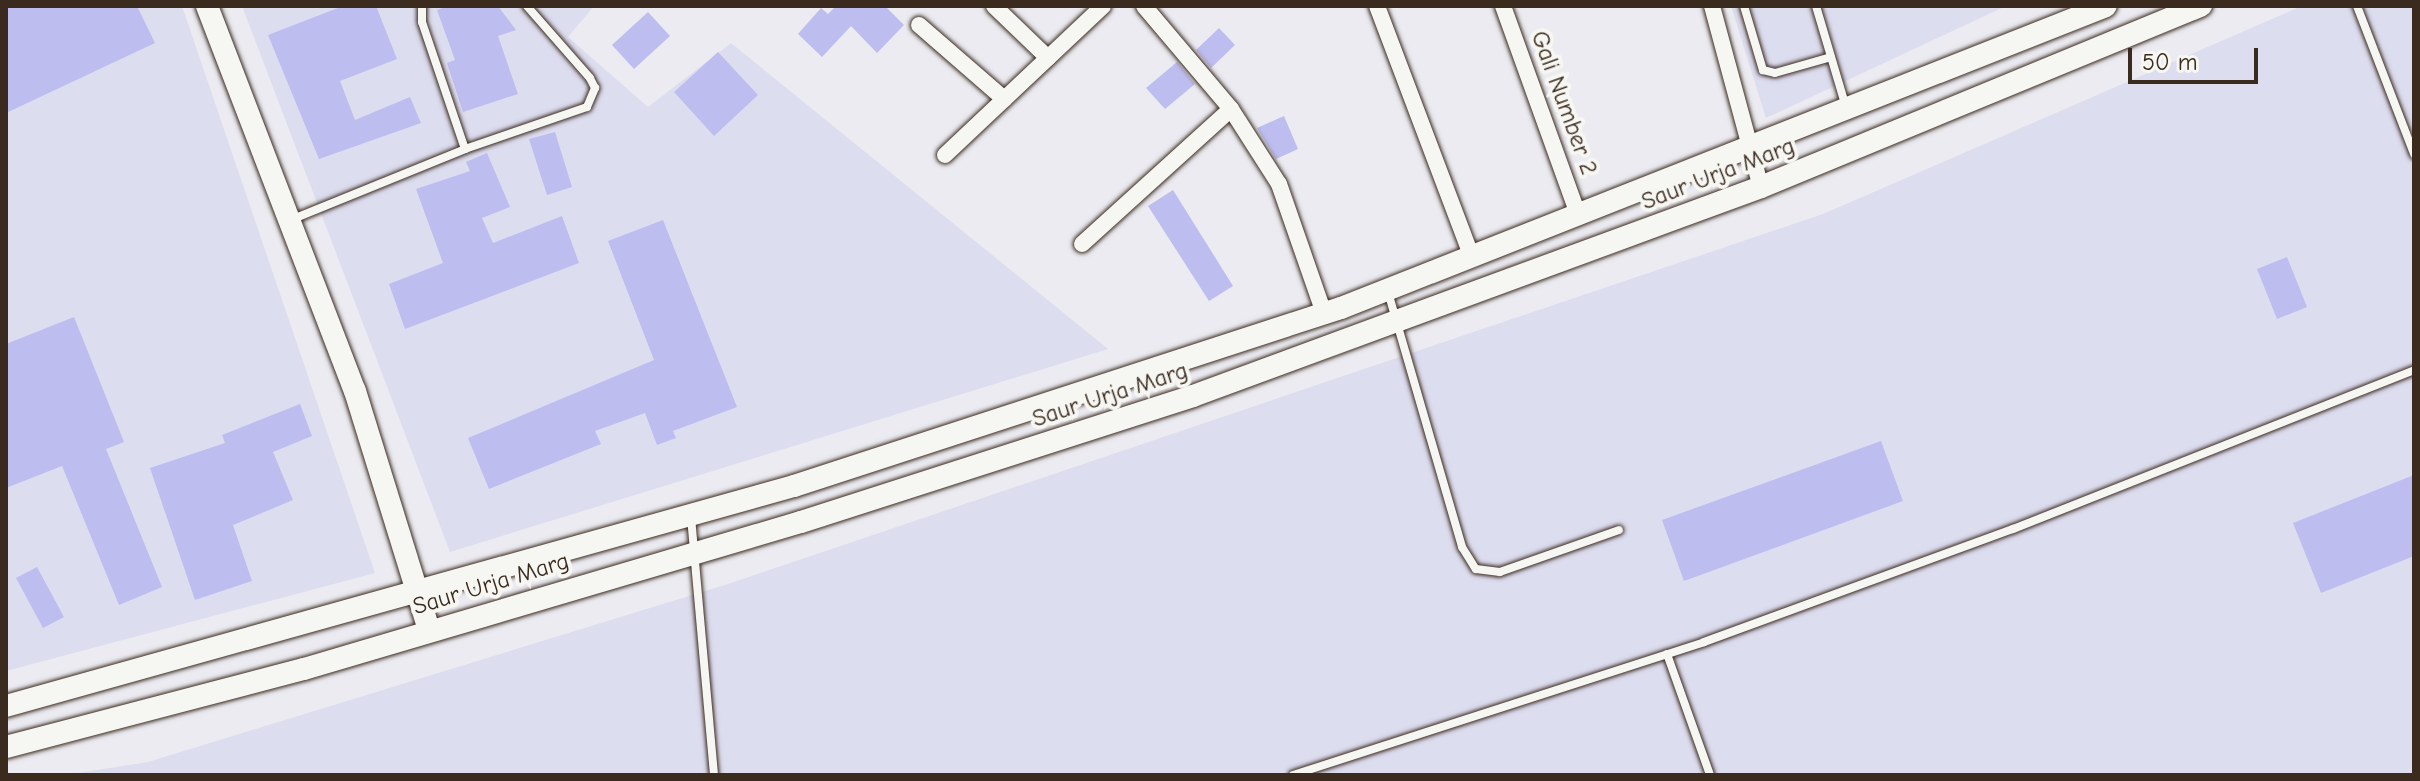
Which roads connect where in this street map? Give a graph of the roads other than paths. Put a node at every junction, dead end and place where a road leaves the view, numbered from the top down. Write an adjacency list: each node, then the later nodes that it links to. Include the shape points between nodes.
1 (207, 6): 27 (street)
2 (422, 6): 21 (lane, via 422,22)
3 (527, 6): 21 (lane, via 590,78 594,99 570,116)
4 (994, 6): 17 (street)
5 (1103, 6): 17 (street)
6 (1144, 6): 19 (street)
7 (1377, 6): 29 (street)
8 (1503, 6): 26 (street, Gali Number 2)
9 (1712, 6): 22 (street)
10 (1744, 6): 16 (lane, via 1763,70 1775,73)
11 (1816, 6): 16 (lane)
12 (2106, 6): 20 (street, Saur Urja Marg)
13 (2201, 6): 25 (street, Saur Urja Marg)
14 (2357, 6): 23 (lane)
15 (919, 25): 18 (street)
16 (1831, 57): 20 (lane)
17 (1048, 58): 18 (street)
18 (1004, 99): 24 (street)
19 (1231, 109): 28 (street); 31 (street, via 1279,184)
20 (1847, 112): 22 (street, Saur Urja Marg)
21 (465, 149): 27 (lane)
22 (1751, 150): 25 (street); 26 (street, Saur Urja Marg)
23 (2414, 154)
24 (945, 155)
25 (1761, 187): 32 (street, Saur Urja Marg)
26 (1579, 217): 29 (street, Saur Urja Marg)
27 (292, 220): 39 (street, via 355,391)
28 (1082, 244)
29 (1472, 258): 30 (street, Saur Urja Marg)
30 (1388, 290): 31 (street, Saur Urja Marg); 32 (lane)
31 (1324, 313): 34 (street, Saur Urja Marg)
32 (1399, 323): 35 (street, Saur Urja Marg); 37 (lane, via 1462,547 1476,569 1500,572)
33 (2414, 370): 41 (lane, via 2013,529)
34 (1113, 382): 35 (street); 36 (street, Saur Urja Marg)
35 (1127, 417): 38 (street, Saur Urja Marg)
36 (690, 515): 38 (lane); 39 (street, Saur Urja Marg)
37 (1619, 530)
38 (695, 552): 40 (street, Saur Urja Marg); 44 (lane)
39 (416, 591): 40 (street); 42 (street, Saur Urja Marg)
40 (429, 630): 43 (street, Saur Urja Marg, via 290,673)
41 (1667, 654): 45 (lane); 46 (lane)
42 (6, 706)
43 (6, 747)
44 (714, 775)
45 (1293, 775)
46 (1710, 775)

